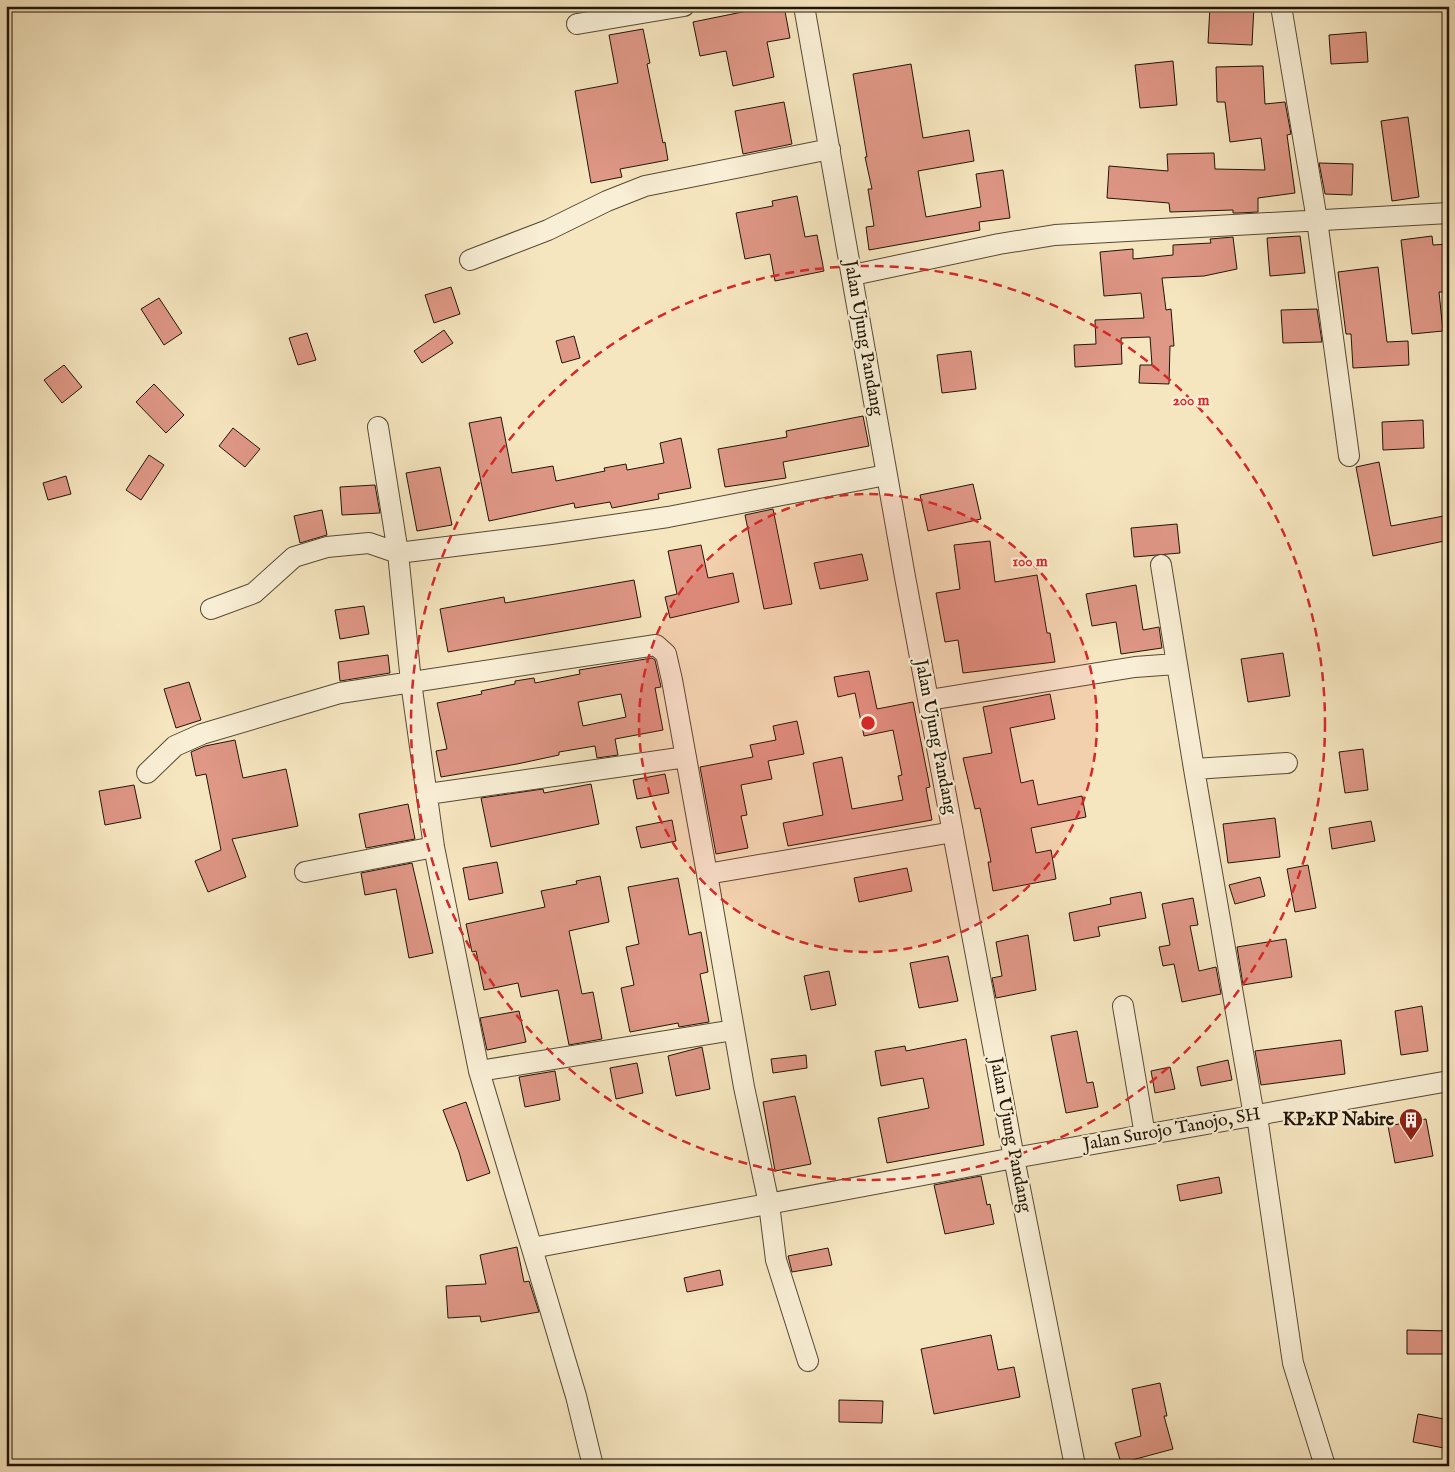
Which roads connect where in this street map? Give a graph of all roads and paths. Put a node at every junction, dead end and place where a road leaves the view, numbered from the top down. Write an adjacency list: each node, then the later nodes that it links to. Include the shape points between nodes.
1 (684, 6): 4 (street)
2 (804, 6): 5 (street, Jalan Ujung Pandang)
3 (1281, 6): 7 (street)
4 (577, 24)
5 (830, 149): 8 (street, via 645,186 548,230); 9 (street, Jalan Ujung Pandang)
6 (1449, 213): 7 (street)
7 (1317, 220): 9 (street, via 1055,235); 11 (street)
8 (470, 260)
9 (853, 275): 12 (street, Jalan Ujung Pandang)
10 (378, 427): 13 (street)
11 (1349, 456)
12 (886, 475): 13 (street, via 668,517); 18 (street, Jalan Ujung Pandang)
13 (398, 553): 15 (street, via 369,543 303,553 294,557 262,589); 17 (street)
14 (1162, 565): 16 (street)
15 (211, 609)
16 (1176, 664): 18 (street, via 1135,667); 21 (street)
17 (411, 682): 19 (street, via 656,645 666,654); 22 (street, via 340,693 202,734 175,746); 23 (street)
18 (929, 700): 24 (street, Jalan Ujung Pandang)
19 (686, 757): 23 (street); 27 (street)
20 (1287, 763): 21 (street)
21 (1194, 769): 32 (street)
22 (148, 773)
23 (428, 794): 25 (street)
24 (954, 832): 27 (street); 34 (street, Jalan Ujung Pandang)
25 (434, 847): 26 (street); 30 (street)
26 (305, 872)
27 (707, 874): 29 (street)
28 (1123, 1006): 33 (street)
29 (734, 1030): 30 (street); 35 (street)
30 (479, 1070): 36 (street)
31 (1449, 1082): 32 (street, Jalan Surojo Tanojo, SH)
32 (1256, 1116): 33 (street, Jalan Surojo Tanojo, SH); 40 (street, via 1293,1363)
33 (1145, 1135): 34 (street, Jalan Surojo Tanojo, SH)
34 (1014, 1158): 35 (street, Jalan Surojo Tanojo, SH); 39 (street, Jalan Ujung Pandang)
35 (769, 1204): 36 (street, Jalan Surojo Tanojo, SH); 37 (street, via 776,1260)
36 (532, 1248): 38 (street)
37 (808, 1361)
38 (593, 1466)
39 (1075, 1466)
40 (1324, 1466)

